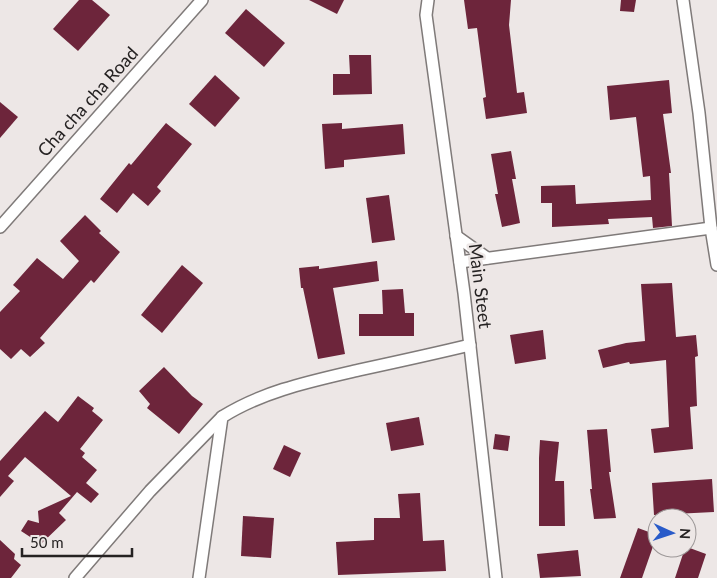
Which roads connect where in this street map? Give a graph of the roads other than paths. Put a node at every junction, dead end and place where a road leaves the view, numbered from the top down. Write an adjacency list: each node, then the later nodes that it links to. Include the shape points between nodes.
1 (202, 0): 4 (street, Cha cha cha Road)
2 (428, 0): 6 (street, Main Steet, via 426,15)
3 (683, 0): 5 (street)
4 (0, 227)
5 (711, 228): 7 (street); 9 (street)
6 (456, 236): 7 (street); 8 (street, Main Steet)
7 (487, 258): 8 (street)
8 (460, 262): 10 (street, Main Steet)
9 (717, 265)
10 (470, 345): 11 (street, via 322,378 272,393); 14 (street, Main Steet)
11 (222, 417): 12 (street, via 150,491); 13 (street)
12 (75, 578)
13 (199, 578)
14 (496, 578)

